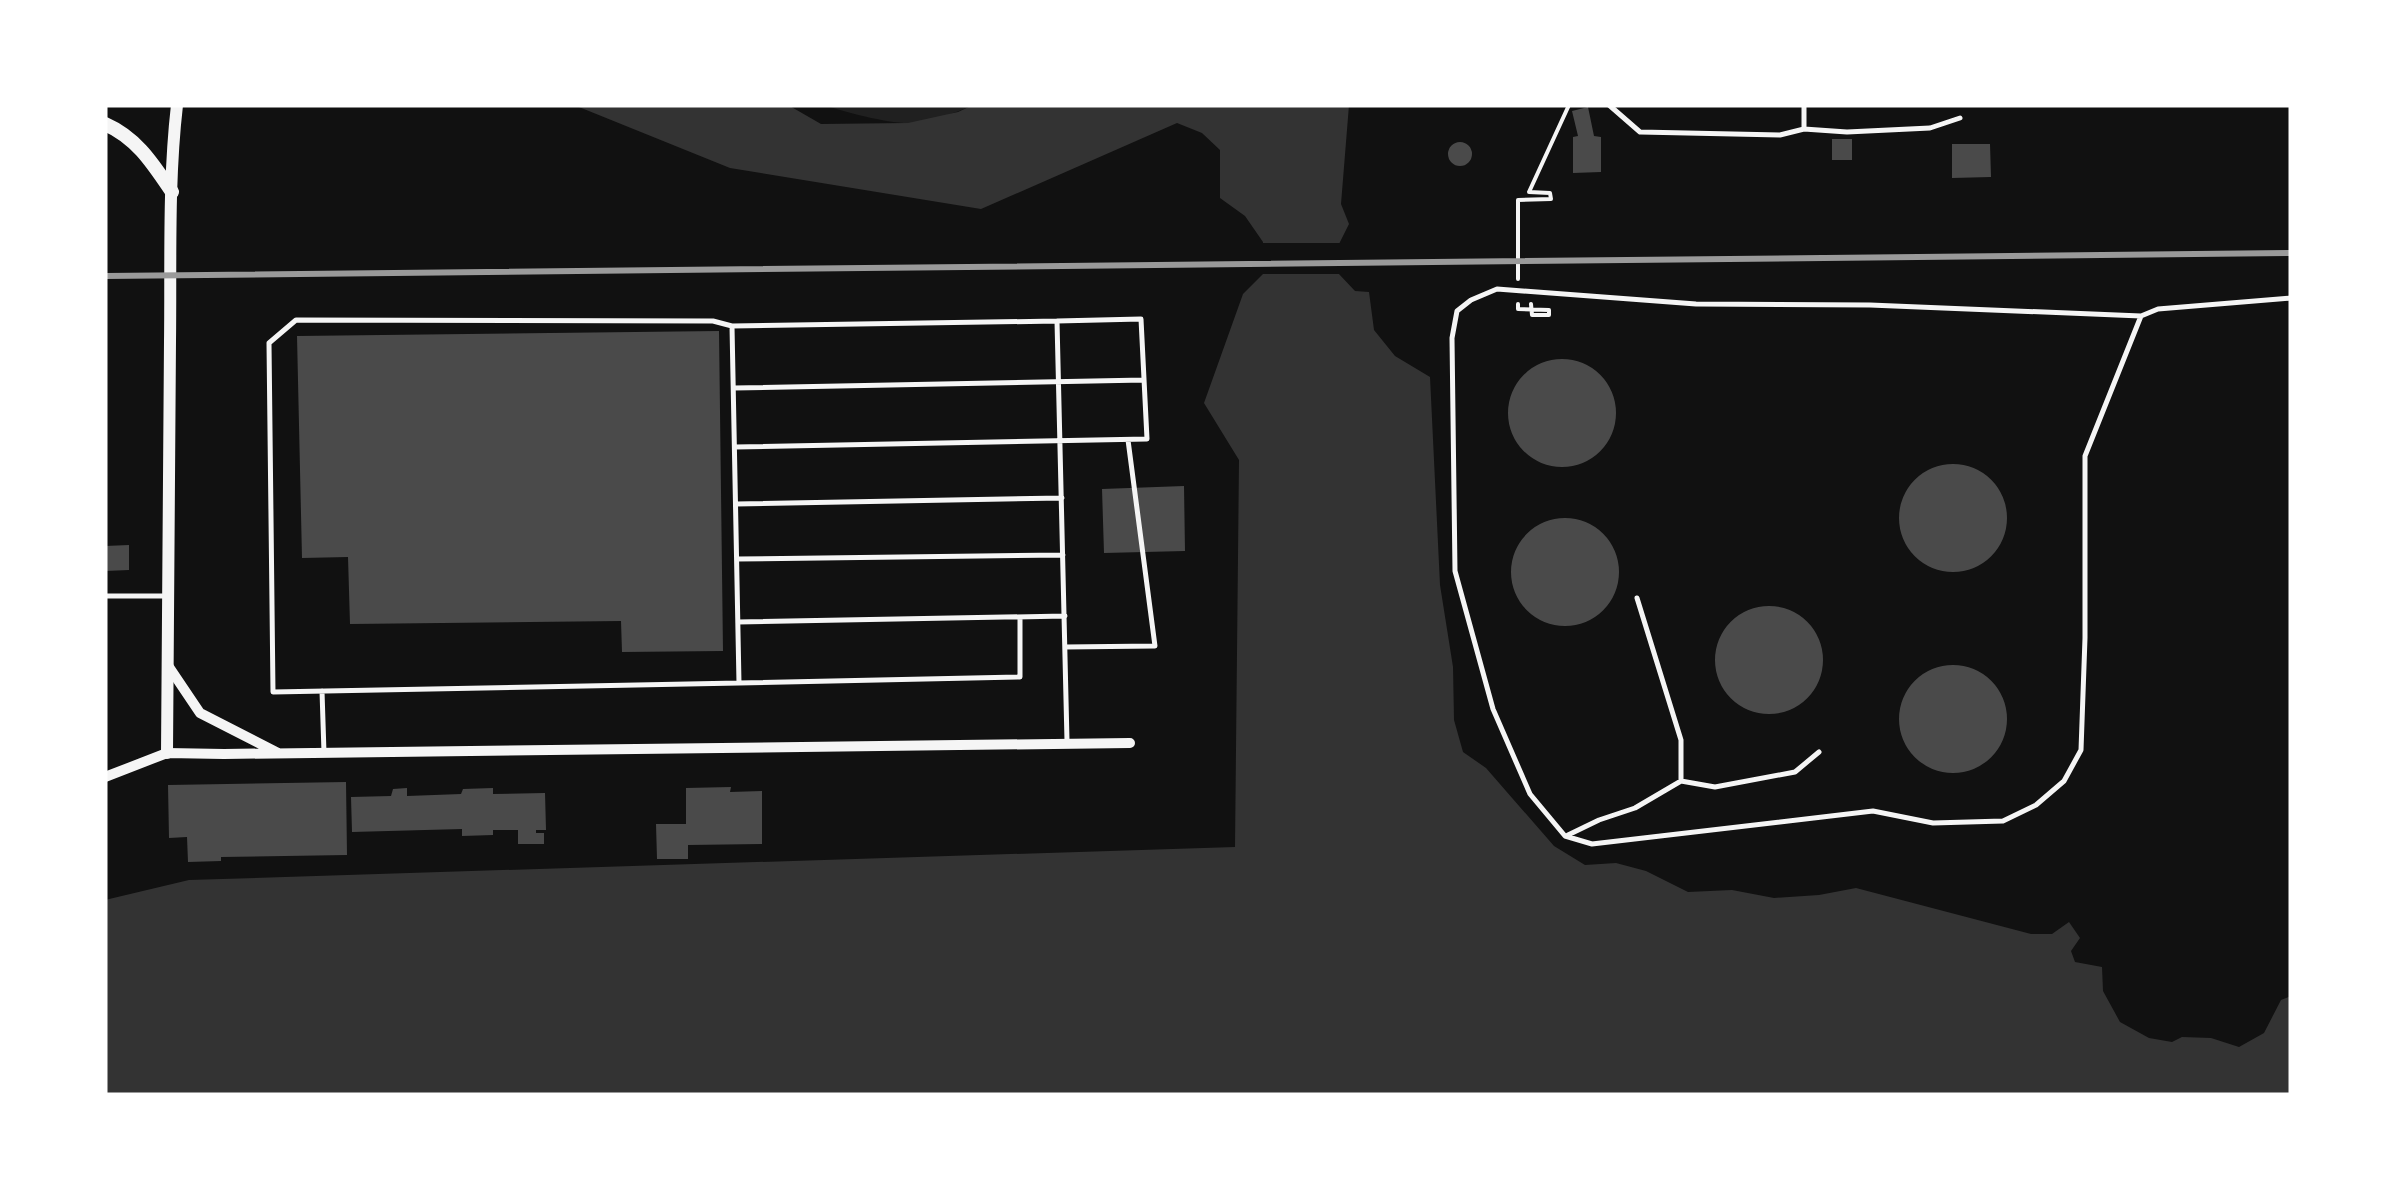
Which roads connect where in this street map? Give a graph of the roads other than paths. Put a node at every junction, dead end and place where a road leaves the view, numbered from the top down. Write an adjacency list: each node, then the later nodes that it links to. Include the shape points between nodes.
1 (177, 105): 7 (street)
2 (1609, 105): 6 (lane, via 1640,132 1780,135)
3 (1804, 105): 6 (lane)
4 (1960, 118): 6 (lane, via 1930,128)
5 (105, 124): 7 (main road, via 140,148)
6 (1804, 129)
7 (172, 199): 23 (street)
8 (2291, 298): 9 (lane)
9 (2141, 316): 40 (lane, via 2084,456 2082,750 2064,781 2003,821 1933,823 1873,811 1592,844); 40 (lane, via 1696,304 1497,289 1457,311 1454,571 1493,709 1530,794)
10 (1058, 321): 11 (lane); 12 (lane, via 1141,319); 13 (lane)
11 (732, 326): 14 (lane); 31 (lane, via 713,320 296,320 269,343 272,692)
12 (1144, 380): 13 (lane); 15 (lane, via 1147,438)
13 (1059, 382): 14 (lane); 16 (lane)
14 (734, 388): 17 (lane)
15 (1128, 439): 16 (lane); 28 (lane, via 1155,646)
16 (1060, 442): 17 (lane); 18 (lane)
17 (735, 446): 19 (lane)
18 (1062, 498): 19 (lane); 20 (lane)
19 (736, 504): 21 (lane)
20 (1063, 554): 21 (lane); 25 (lane)
21 (737, 559): 27 (lane)
22 (105, 596): 23 (lane)
23 (166, 596): 29 (street)
24 (1637, 598): 39 (lane, via 1681,740)
25 (1064, 616): 26 (lane); 28 (lane)
26 (1020, 617): 27 (lane); 30 (lane, via 1020,677)
27 (738, 622): 30 (lane)
28 (1065, 647): 33 (lane)
29 (167, 664): 35 (street); 37 (street, via 200,713)
30 (739, 682): 31 (lane)
31 (322, 691): 36 (lane)
32 (1130, 743): 33 (street)
33 (1068, 744): 36 (street)
34 (1819, 752): 39 (lane, via 1795,772 1715,787)
35 (167, 753): 37 (street); 38 (street)
36 (324, 753): 37 (street)
37 (279, 754)
38 (105, 777)
39 (1681, 781): 40 (lane)
40 (1565, 836)

